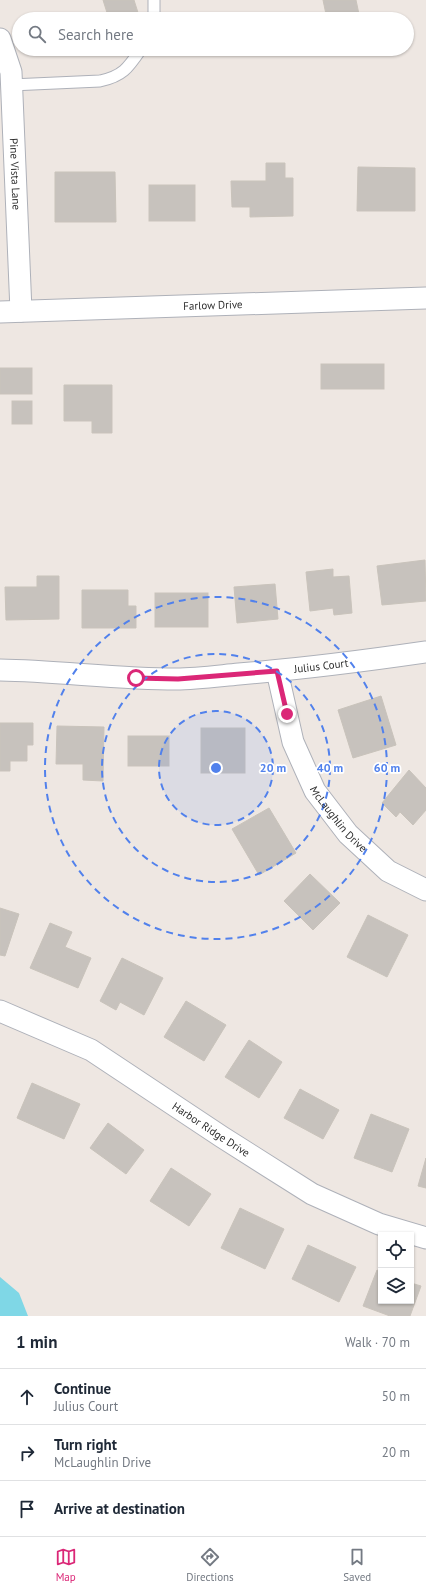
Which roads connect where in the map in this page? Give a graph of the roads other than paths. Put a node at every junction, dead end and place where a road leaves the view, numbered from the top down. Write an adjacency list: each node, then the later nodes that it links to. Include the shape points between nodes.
1 (154, 0): 2 (lane)
2 (154, 12)
3 (0, 39): 5 (street, Pine Vista Lane, via 11,72)
4 (136, 56): 5 (lane, via 115,78)
5 (11, 85): 7 (street, Pine Vista Lane)
6 (426, 298): 7 (street, Farlow Drive)
7 (21, 311): 8 (street, Farlow Drive)
8 (0, 312)
9 (426, 652): 11 (street, Julius Court)
10 (0, 670): 11 (street, Julius Court, via 109,678 178,679)
11 (277, 671): 12 (street, McLaughlin Drive, via 293,742 315,791 348,834 388,871)
12 (426, 890)
13 (0, 1011): 14 (street, Harbor Ridge Drive, via 91,1050 312,1194 379,1224)
14 (426, 1238)

